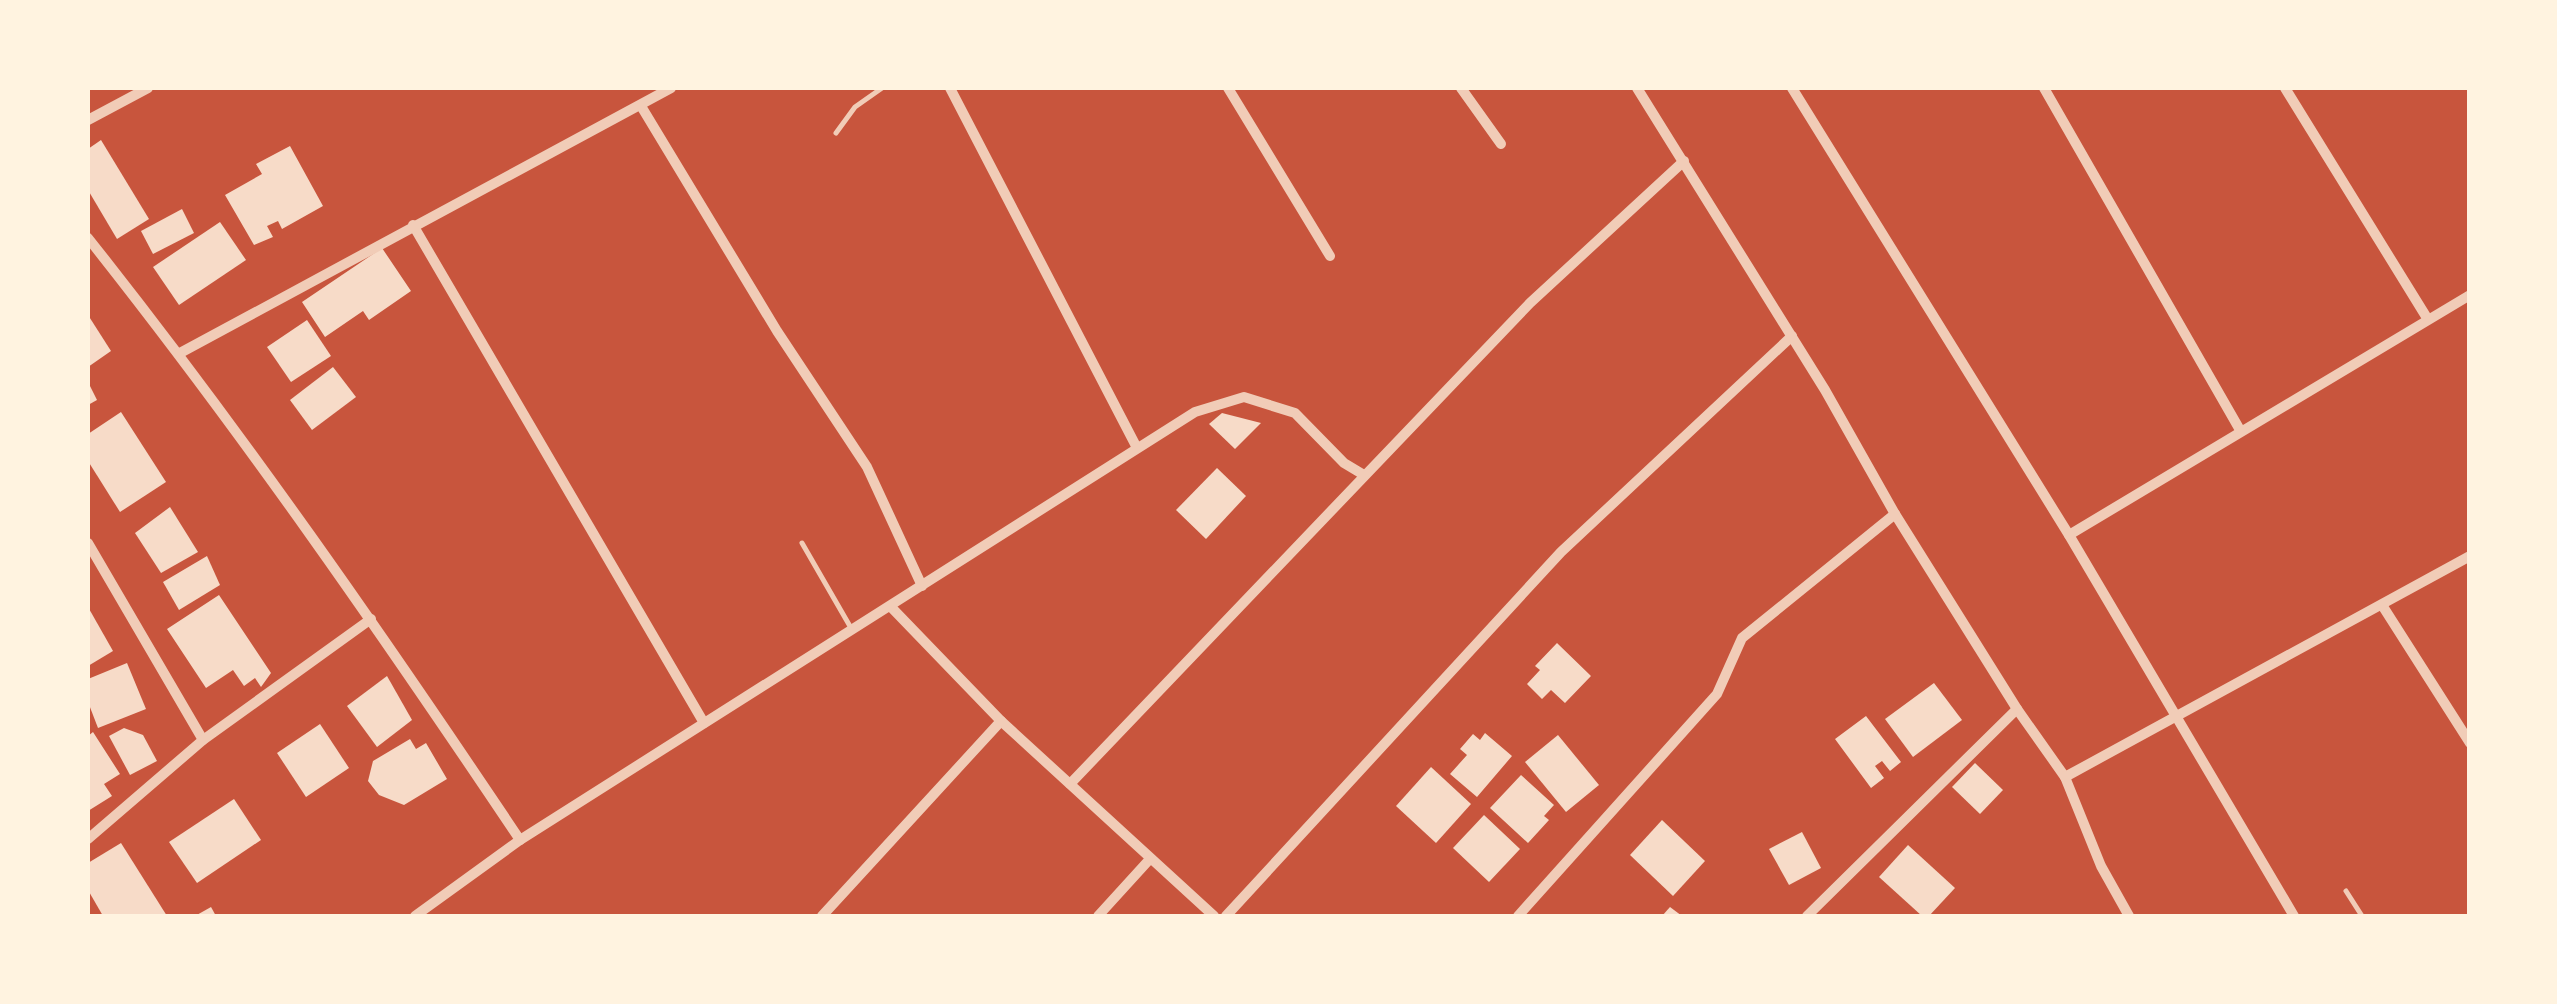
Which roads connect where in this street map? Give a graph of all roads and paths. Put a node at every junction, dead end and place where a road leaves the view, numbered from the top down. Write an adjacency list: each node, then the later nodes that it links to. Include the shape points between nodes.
1 (148, 88): 13 (street)
2 (672, 88): 12 (street)
3 (882, 88): 14 (lane, via 855,106)
4 (950, 88): 25 (street)
5 (1228, 88): 19 (street)
6 (1461, 88): 15 (street)
7 (1637, 88): 16 (street)
8 (1792, 88): 28 (street)
9 (2044, 88): 24 (street)
10 (2285, 88): 21 (street)
11 (88, 106): 13 (street)
12 (641, 106): 17 (street); 32 (street, via 867,466)
13 (91, 119)
14 (836, 132)
15 (1501, 144)
16 (1684, 161): 22 (street); 26 (street, via 1530,303)
17 (413, 225): 23 (street); 40 (street)
18 (88, 238): 23 (street)
19 (1330, 256)
20 (2470, 295): 21 (street)
21 (2426, 318): 24 (street)
22 (1792, 336): 27 (street); 54 (street, via 1561,552)
23 (180, 353): 35 (street)
24 (2240, 430): 28 (street)
25 (1136, 446): 26 (street, via 1196,412 1244,396 1295,413); 32 (street)
26 (1364, 475): 44 (street)
27 (1895, 514): 37 (street); 55 (street, via 1742,638 1717,694)
28 (2069, 535): 38 (street)
29 (88, 543): 41 (street)
30 (802, 543): 36 (lane)
31 (2470, 556): 33 (street)
32 (922, 586): 34 (street)
33 (2382, 605): 38 (street); 42 (street)
34 (891, 607): 36 (street); 39 (street)
35 (371, 619): 41 (street); 46 (street)
36 (852, 631): 40 (street)
37 (2016, 709): 43 (street); 56 (street)
38 (2178, 715): 43 (street); 59 (street)
39 (1001, 721): 44 (street); 51 (street)
40 (704, 724): 46 (street)
41 (204, 740): 45 (street)
42 (2470, 743)
43 (2065, 777): 49 (street)
44 (1070, 784): 47 (street)
45 (88, 839)
46 (520, 840): 50 (street)
47 (1149, 860): 52 (street); 53 (street)
48 (2346, 892): 60 (lane)
49 (2122, 905): 57 (street); 58 (street)
50 (415, 916)
51 (822, 916)
52 (1098, 916)
53 (1214, 916)
54 (1226, 916)
55 (1518, 916)
56 (1808, 916)
57 (2112, 916)
58 (2129, 916)
59 (2294, 916)
60 (2362, 916)

